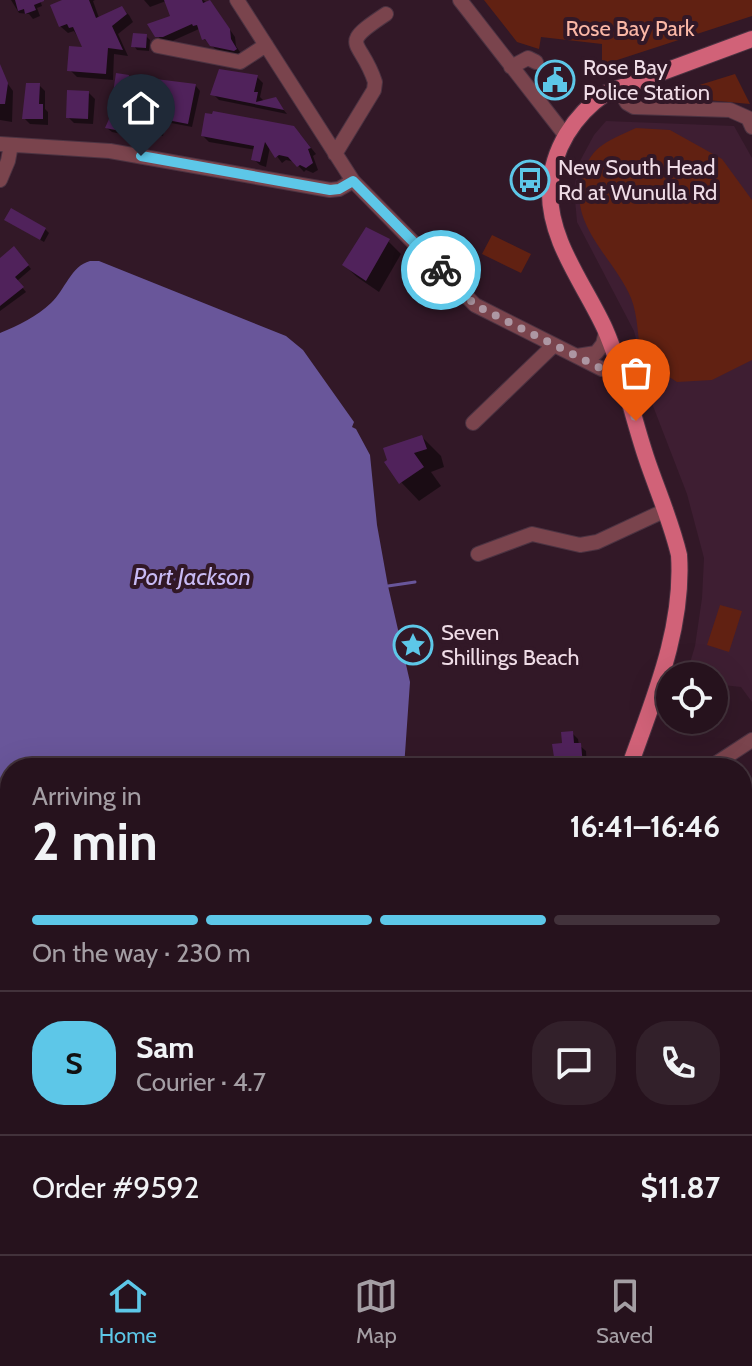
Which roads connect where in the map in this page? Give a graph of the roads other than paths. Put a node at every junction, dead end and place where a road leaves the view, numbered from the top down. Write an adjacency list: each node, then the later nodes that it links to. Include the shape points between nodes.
1 (237, 0): 5 (street)
2 (460, 0): 8 (street)
3 (386, 14): 13 (street, via 356,38 374,90)
4 (752, 39): 9 (main road)
5 (266, 45): 6 (street, via 240,62); 13 (street)
6 (158, 46)
7 (536, 62): 8 (street, via 528,58)
8 (511, 67): 11 (street)
9 (618, 88): 10 (street, via 634,107 730,110 748,118); 11 (main road, via 588,106)
10 (752, 127)
11 (566, 136): 16 (main road, via 552,175 554,221)
12 (6, 144): 14 (street, via 8,161); 15 (street, via 110,151 330,190)
13 (335, 154): 15 (street)
14 (0, 180)
15 (353, 181): 17 (street, via 475,305)
16 (606, 332): 18 (street, via 596,353); 19 (main road)
17 (554, 345): 18 (street); 20 (street)
18 (576, 356): 19 (street, via 602,369)
19 (618, 367): 21 (main road)
20 (473, 423)
21 (666, 510): 22 (street, via 597,542 580,545 532,534); 24 (main road, via 679,555 677,604 666,659)
22 (478, 554)
23 (752, 742): 25 (street); 26 (street)
24 (632, 758)
25 (726, 758)
26 (733, 758)

